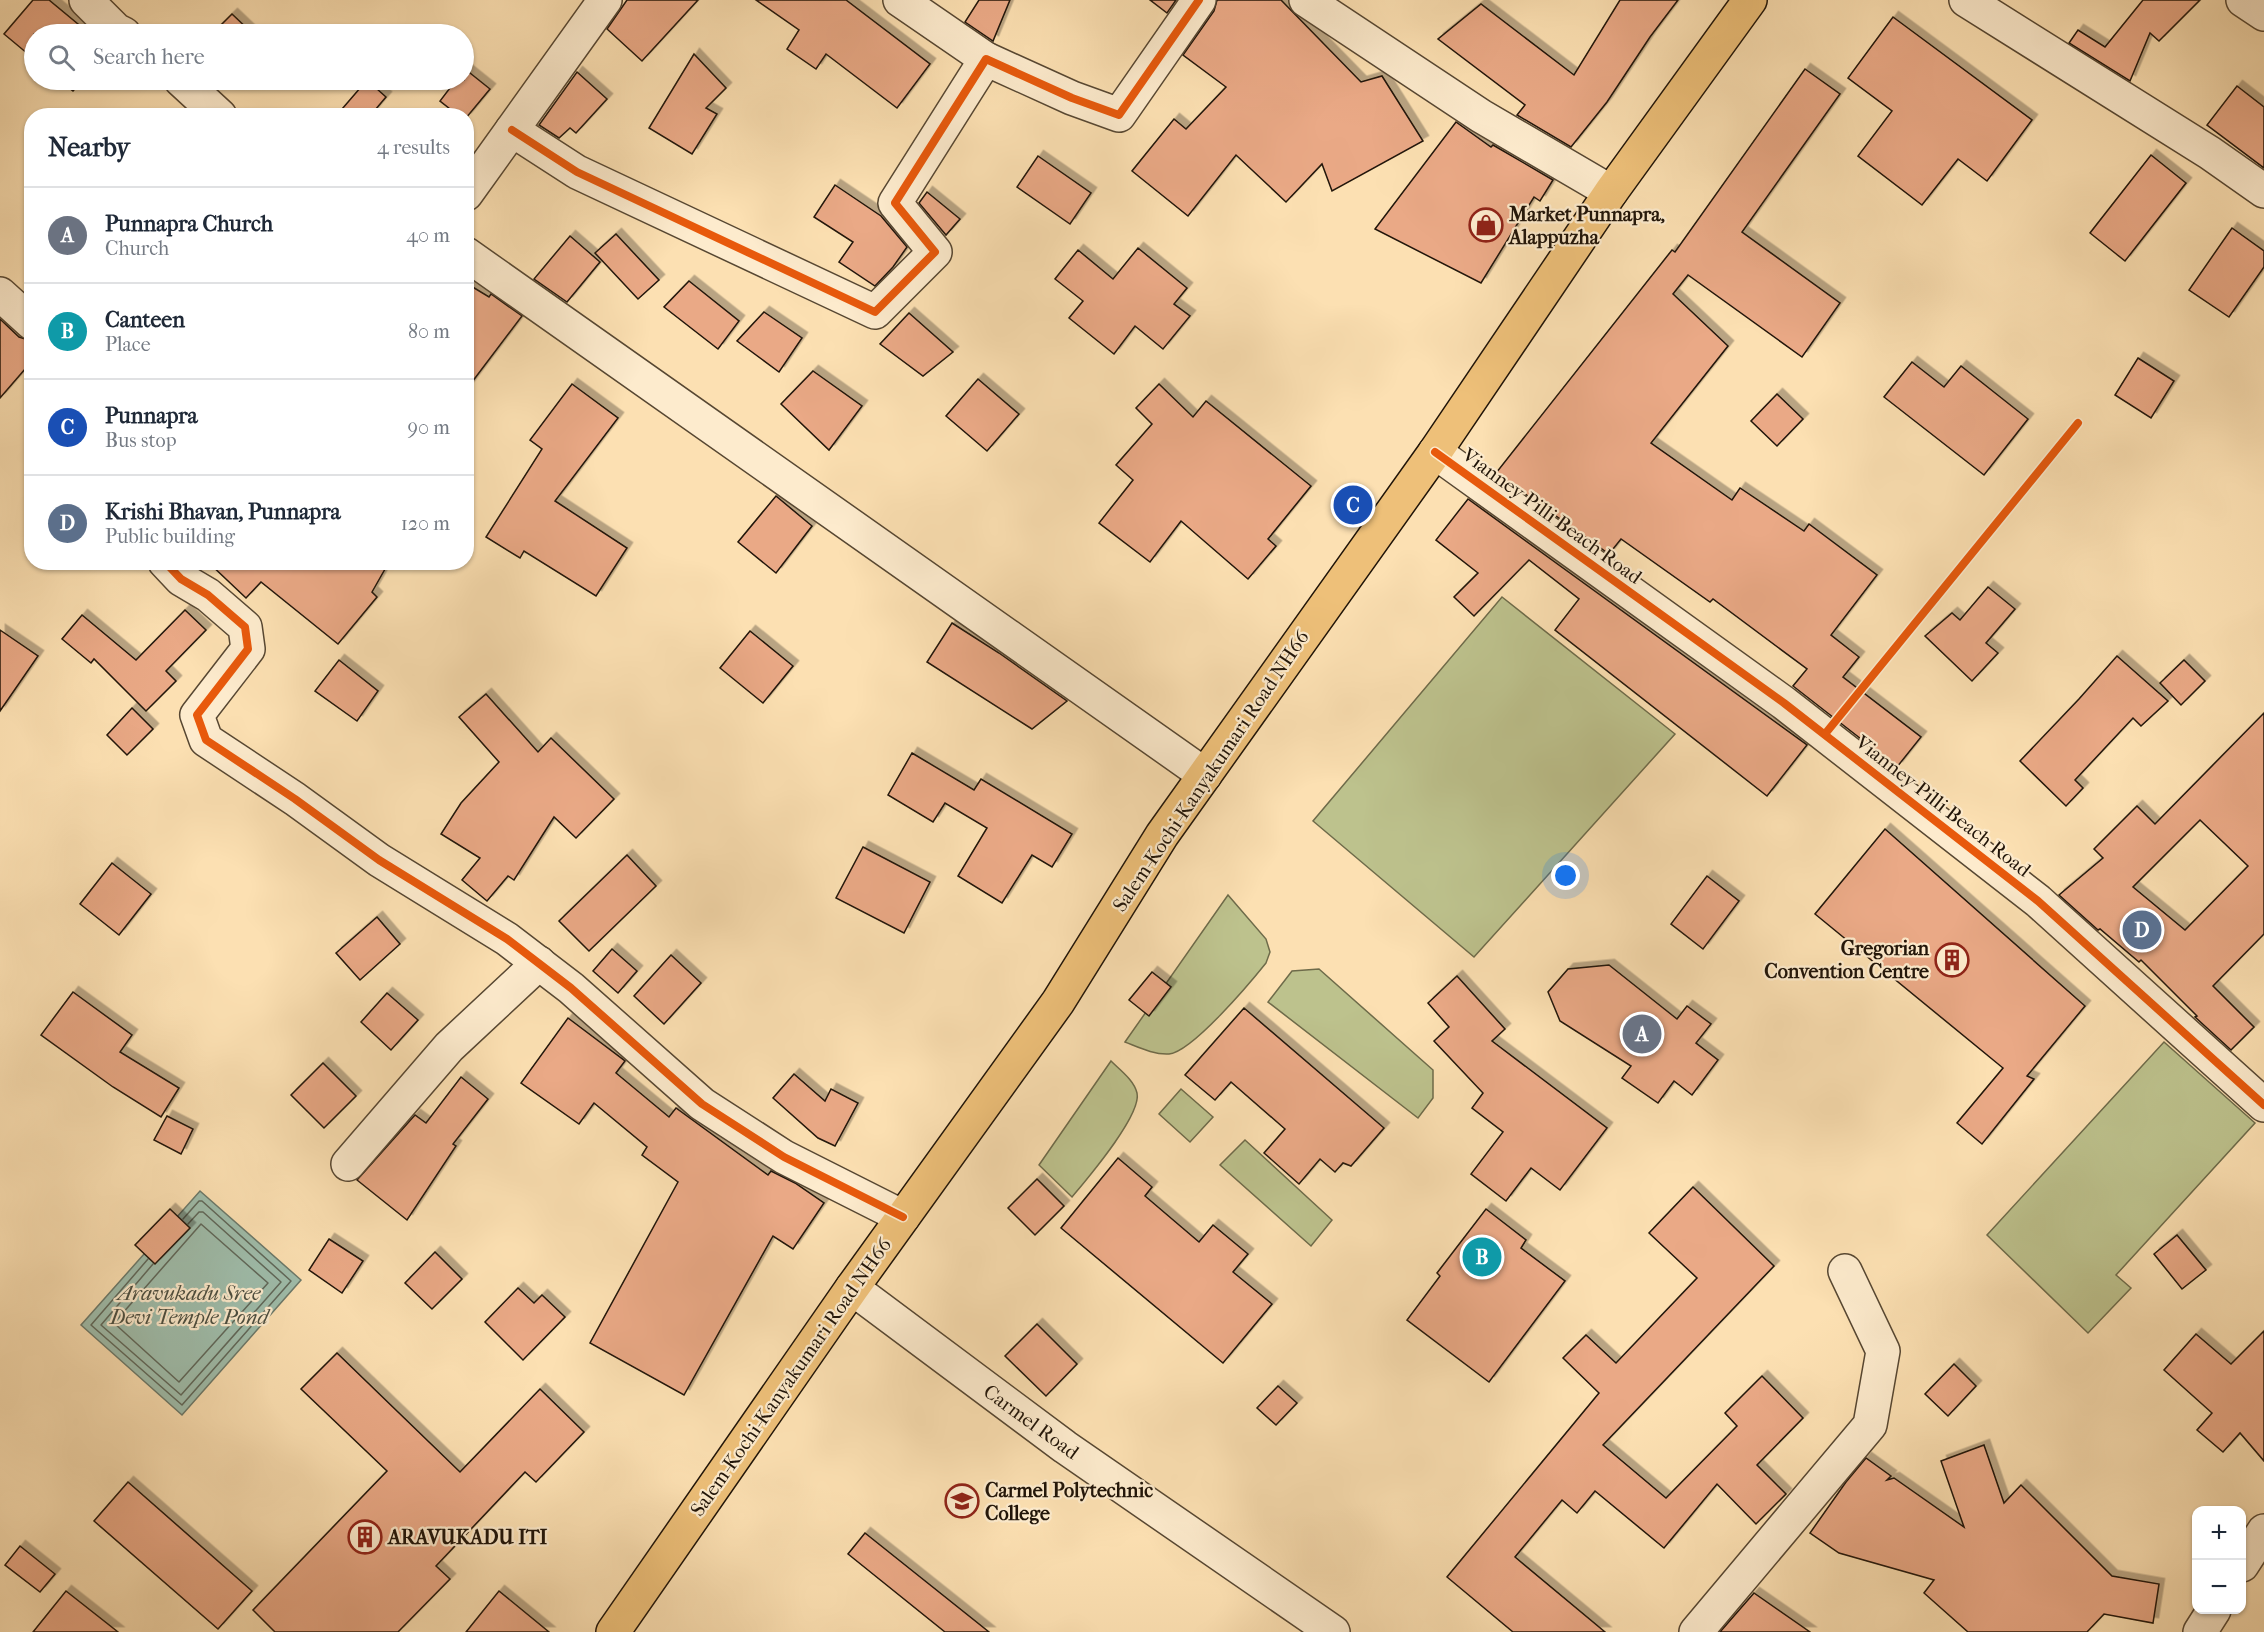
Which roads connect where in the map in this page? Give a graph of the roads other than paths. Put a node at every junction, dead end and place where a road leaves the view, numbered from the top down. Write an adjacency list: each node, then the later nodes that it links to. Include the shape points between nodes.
1 (86, 0): 10 (street)
2 (605, 0): 14 (street)
3 (900, 0): 11 (street)
4 (1198, 0): 11 (street, via 1119,115)
5 (1306, 0): 17 (street, via 1481,116)
6 (1749, 0): 17 (highway, Salem-Kochi-Kanyakumari Road NH66)
7 (1966, 0): 16 (street)
8 (2243, 0): 9 (street)
9 (2264, 14)
10 (110, 24)
11 (986, 59): 14 (street, via 895,202 935,252 875,312 577,172)
12 (192, 90): 13 (street)
13 (211, 108)
14 (512, 130): 15 (street)
15 (474, 183)
16 (2264, 191)
17 (1611, 192): 21 (highway, Salem-Kochi-Kanyakumari Road NH66)
18 (474, 260): 23 (street)
19 (0, 294): 20 (street)
20 (24, 315)
21 (1435, 452): 23 (highway, Salem-Kochi-Kanyakumari Road NH66); 25 (street, Vianney Pilli Beach Road, via 1784,703 2038,901)
22 (173, 570): 24 (street, via 245,627 248,649 197,715 206,740 379,860 507,939)
23 (1205, 775): 27 (highway, Salem-Kochi-Kanyakumari Road NH66, via 1162,835 1058,1002)
24 (538, 963): 26 (street, via 449,1047); 27 (street, via 702,1104 784,1157)
25 (2264, 1105)
26 (348, 1164)
27 (903, 1217): 29 (highway, Salem-Kochi-Kanyakumari Road NH66)
28 (1845, 1271): 35 (street, via 1883,1351 1870,1425)
29 (852, 1288): 33 (highway, Salem-Kochi-Kanyakumari Road NH66); 34 (street, Carmel Road, via 1065,1447)
30 (2264, 1531): 31 (street)
31 (2244, 1560)
32 (2211, 1614): 36 (street)
33 (613, 1632)
34 (1333, 1632)
35 (1696, 1632)
36 (2200, 1632)

